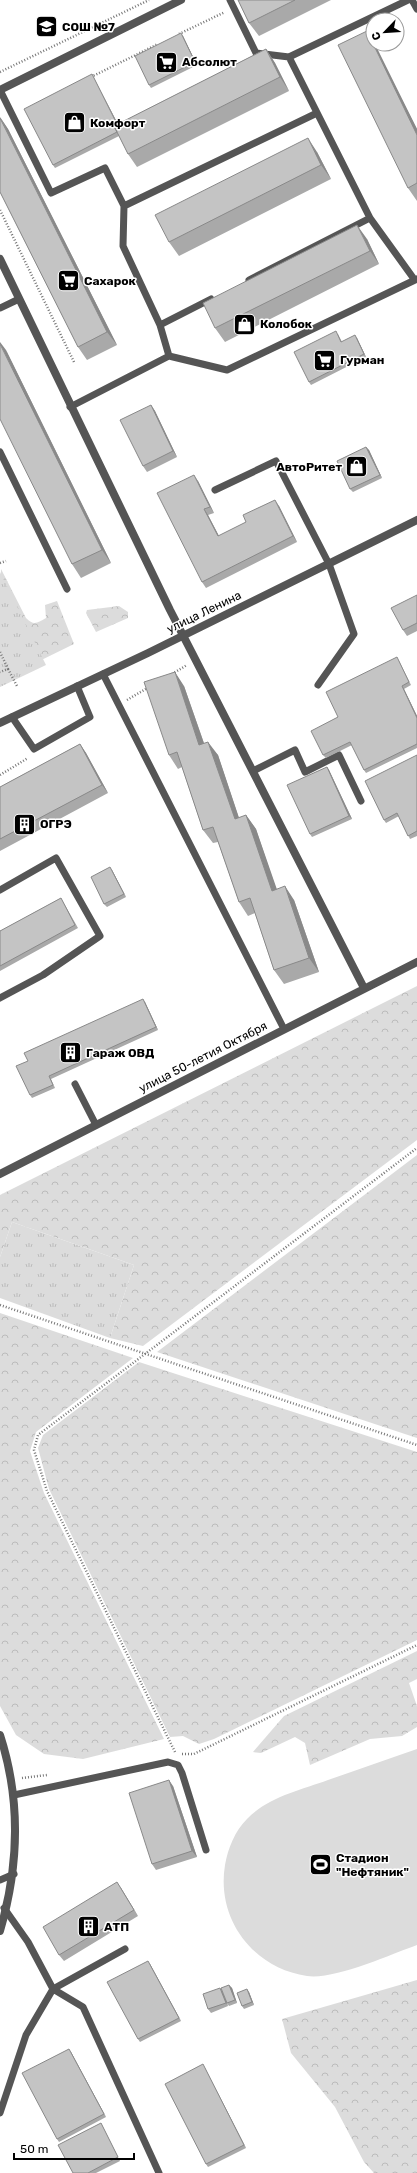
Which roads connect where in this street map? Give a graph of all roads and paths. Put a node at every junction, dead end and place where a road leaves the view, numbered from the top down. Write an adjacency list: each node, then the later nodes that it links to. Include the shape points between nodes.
1 (149, 0): 11 (path)
2 (181, 0): 13 (street)
3 (230, 0): 6 (lane)
4 (408, 0): 10 (lane)
5 (412, 0): 7 (lane)
6 (234, 7): 8 (path); 10 (lane, via 256,53)
7 (417, 9)
8 (177, 35)
9 (162, 42): 12 (path)
10 (289, 57): 14 (lane)
11 (0, 72)
12 (84, 80)
13 (0, 90): 15 (lane, via 52,193 105,168)
14 (317, 113): 15 (lane); 17 (lane)
15 (124, 206): 24 (lane, via 123,246)
16 (0, 210): 26 (path)
17 (370, 218): 19 (lane); 20 (lane)
18 (0, 259): 22 (street)
19 (415, 279): 25 (lane, via 227,370)
20 (244, 282)
21 (216, 297): 24 (lane)
22 (19, 299): 23 (lane); 27 (street)
23 (0, 308)
24 (160, 325): 25 (lane)
25 (169, 356): 27 (lane)
26 (74, 362)
27 (70, 407): 35 (street)
28 (0, 452): 34 (lane)
29 (215, 490): 33 (lane, via 276,461)
30 (417, 520): 33 (street, улица Ленина)
31 (6, 561): 32 (path)
32 (0, 564)
33 (329, 564): 35 (street, улица Ленина); 40 (lane, via 354,634)
34 (67, 589)
35 (183, 635): 39 (street, улица Ленина); 45 (street)
36 (0, 652): 37 (path)
37 (8, 668): 38 (path); 41 (path)
38 (0, 672)
39 (103, 674): 42 (street, улица Ленина); 51 (lane)
40 (318, 685)
41 (17, 686)
42 (77, 686): 43 (street, улица Ленина); 43 (lane, via 90,717 34,749)
43 (12, 717): 44 (street, улица Ленина)
44 (0, 723)
45 (253, 771): 46 (lane, via 295,750 305,772 339,755); 49 (street)
46 (361, 801)
47 (0, 890): 50 (lane, via 56,858 100,936 43,975)
48 (417, 962): 49 (street, улица 50-летия Октября)
49 (364, 988): 51 (street, улица 50-летия Октября)
50 (0, 998)
51 (284, 1029): 53 (street, улица 50-летия Октября)
52 (75, 1084): 53 (lane)
53 (96, 1125): 55 (street, улица 50-летия Октября)
54 (417, 1148): 57 (path)
55 (0, 1174)
56 (0, 1305): 57 (path)
57 (143, 1354): 58 (path); 61 (path, via 38,1435 34,1450 47,1491)
58 (417, 1445)
59 (417, 1645): 61 (path, via 194,1754)
60 (0, 1735): 63 (street)
61 (176, 1755): 62 (path)
62 (169, 1756)
63 (14, 1795): 64 (lane, via 168,1762 178,1765 182,1773); 65 (street)
64 (206, 1850)
65 (14, 1874): 66 (lane); 67 (street)
66 (0, 1880)
67 (4, 1908): 68 (street); 70 (lane, via 28,1942)
68 (0, 1931)
69 (125, 1949): 70 (lane)
70 (53, 1989): 71 (lane, via 26,2035); 72 (lane, via 83,2007)
71 (0, 2113)
72 (159, 2173)

